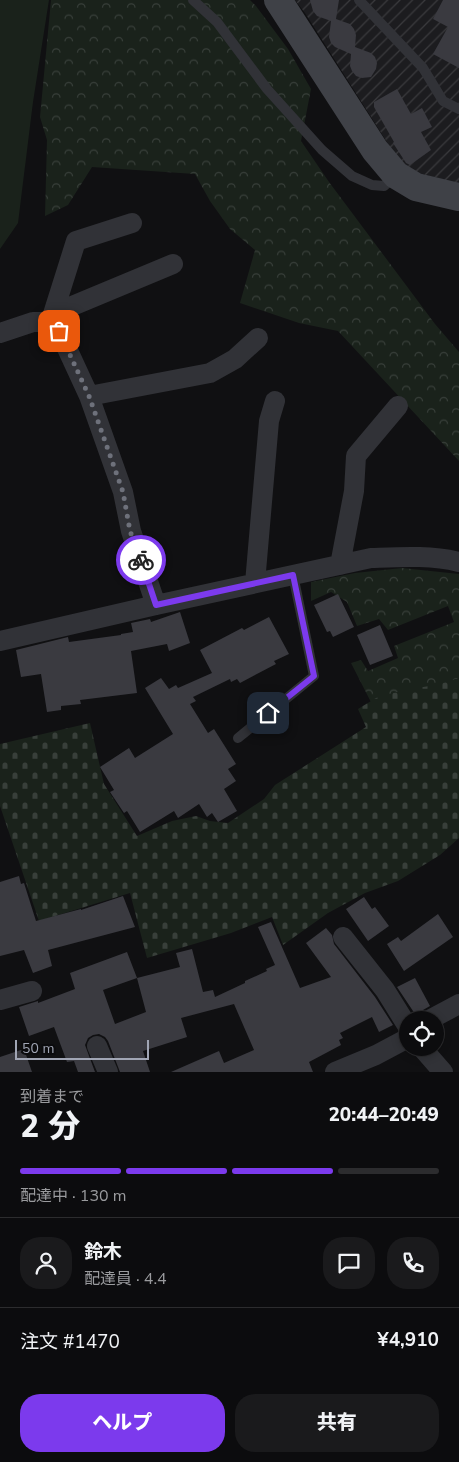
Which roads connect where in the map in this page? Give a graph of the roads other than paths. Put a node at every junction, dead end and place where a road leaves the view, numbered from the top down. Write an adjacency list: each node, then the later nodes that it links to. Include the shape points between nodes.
1 (193, 0): 5 (lane, via 217,22 267,89 322,150 352,176 372,185 384,186)
2 (278, 0): 5 (street, via 375,150)
3 (359, 0): 4 (lane, via 423,68 443,101)
4 (459, 109)
5 (396, 175): 6 (street, via 416,187)
6 (459, 197)
7 (132, 223): 9 (street, via 76,241)
8 (173, 264): 9 (street)
9 (50, 318): 10 (street); 12 (street)
10 (0, 333)
11 (258, 338): 12 (street, via 235,359 210,373)
12 (89, 396): 19 (street, via 123,492 130,531)
13 (275, 401): 18 (street, via 269,421)
14 (398, 406): 16 (street, via 356,456 354,491)
15 (459, 562): 16 (street, via 403,556 371,558)
16 (340, 565): 17 (street)
17 (293, 575): 18 (street); 21 (lane, via 314,676)
18 (255, 583): 19 (street)
19 (156, 605): 20 (street)
20 (0, 641)
21 (238, 738)
22 (343, 936): 27 (street)
23 (32, 991): 24 (street)
24 (0, 1000)
25 (459, 1004): 26 (street)
26 (444, 1012)
27 (399, 1013)
28 (399, 1043): 32 (street)
29 (97, 1046): 31 (street)
30 (429, 1056): 33 (street)
31 (108, 1072)
32 (334, 1072)
33 (443, 1072)

